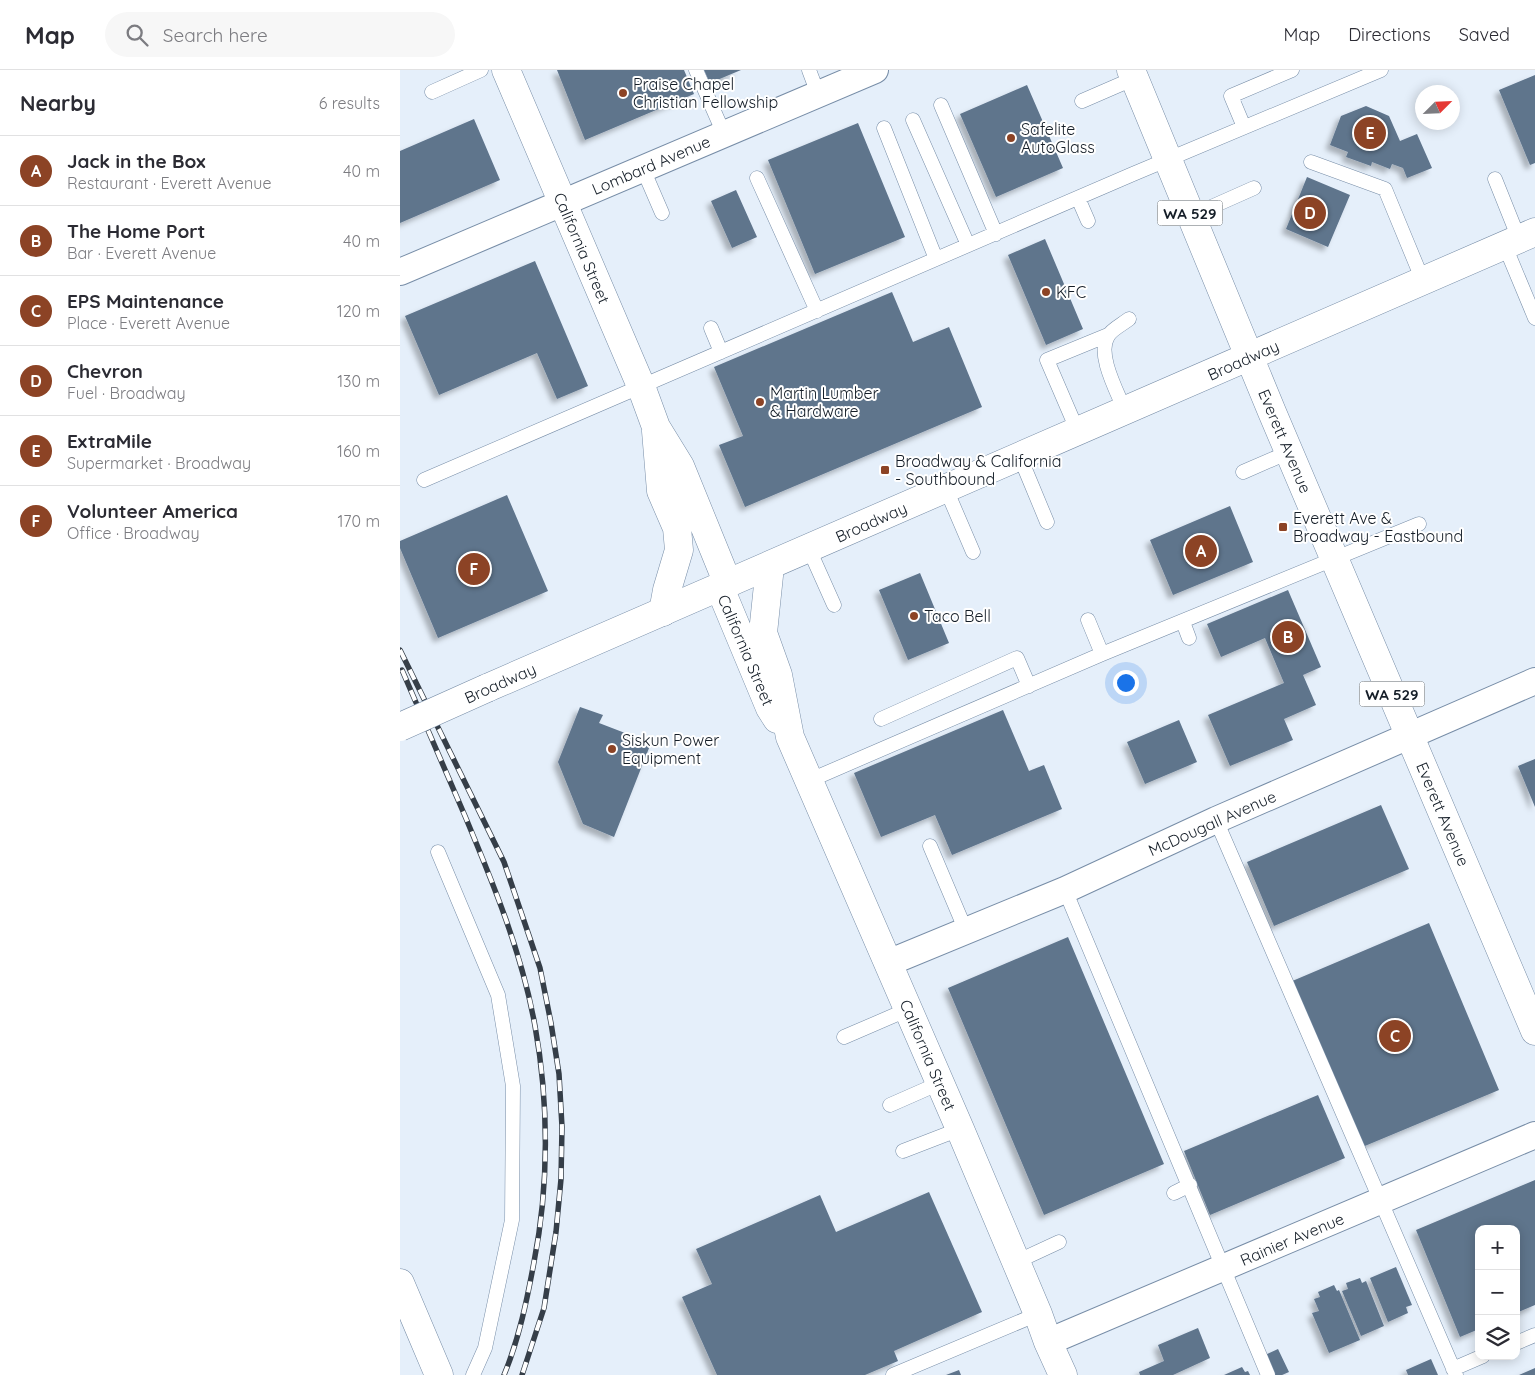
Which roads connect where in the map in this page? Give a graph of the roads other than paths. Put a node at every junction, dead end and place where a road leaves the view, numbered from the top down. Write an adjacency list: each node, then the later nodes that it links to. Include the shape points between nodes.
1 (481, 70): 9 (lane)
2 (506, 70): 24 (main road, California Street)
3 (696, 70): 16 (lane)
4 (809, 70): 10 (lane)
5 (875, 70): 10 (street, Lombard Avenue)
6 (1292, 70): 14 (lane, via 1231,96)
7 (1381, 70): 14 (lane)
8 (1133, 74): 11 (lane); 17 (main road, Everett Avenue / WA 529)
9 (432, 92)
10 (818, 94): 16 (street, Lombard Avenue)
11 (1082, 101)
12 (941, 105): 28 (lane)
13 (913, 120): 30 (lane)
14 (1244, 127): 17 (lane)
15 (884, 128): 31 (lane)
16 (724, 134): 19 (street, Lombard Avenue)
17 (1169, 159): 23 (lane); 26 (main road, Everett Avenue / WA 529)
18 (1311, 162): 33 (lane, via 1385,189)
19 (643, 169): 24 (street, Lombard Avenue); 25 (lane)
20 (757, 178): 34 (lane)
21 (1495, 179): 29 (lane)
22 (1254, 188): 26 (lane)
23 (1078, 198): 27 (lane); 28 (lane)
24 (562, 202): 32 (street, Lombard Avenue); 41 (main road, California Street)
25 (662, 213)
26 (1191, 216): 40 (main road, Everett Avenue / WA 529)
27 (1088, 221)
28 (996, 234): 30 (lane)
29 (1520, 239): 33 (main road, Broadway); 35 (lane)
30 (968, 246): 31 (lane)
31 (936, 259): 34 (lane)
32 (400, 272)
33 (1423, 281): 40 (main road, Broadway)
34 (817, 311): 39 (lane)
35 (1535, 318)
36 (1129, 319): 38 (lane)
37 (711, 328): 39 (lane)
38 (1108, 335): 42 (lane, via 1104,345 1106,364); 44 (lane, via 1047,360)
39 (721, 352): 41 (lane)
40 (1249, 357): 42 (main road, Broadway); 45 (main road, Everett Avenue / WA 529)
41 (641, 386): 43 (main road, California Street); 48 (lane)
42 (1125, 411): 44 (main road, Broadway)
43 (656, 427): 56 (main road, California Street, via 680,466); 58 (main road, California Street, via 661,491 677,528 679,550)
44 (1078, 432): 46 (main road, Broadway)
45 (1289, 452): 47 (lane); 54 (main road, Everett Avenue / WA 529)
46 (1020, 457): 49 (main road, Broadway); 50 (lane)
47 (1243, 472)
48 (424, 480)
49 (946, 489): 52 (main road, Broadway); 53 (lane)
50 (1047, 522)
51 (1419, 524): 54 (lane)
52 (810, 549): 55 (main road, Broadway); 57 (lane)
53 (973, 552)
54 (1335, 560): 60 (lane); 67 (main road, Everett Avenue / WA 529)
55 (770, 566): 56 (main road, Broadway); 68 (main road, California Street, via 763,633 778,675)
56 (724, 586): 58 (main road, Broadway); 68 (main road, California Street, via 770,708)
57 (834, 605)
58 (663, 612): 66 (main road, Broadway, bridge)
59 (1088, 620): 62 (lane)
60 (1183, 622): 61 (lane); 62 (lane)
61 (1189, 638)
62 (1102, 654): 64 (lane)
63 (1535, 681): 67 (street, McDougall Avenue)
64 (1029, 686): 65 (lane, via 1017,658); 69 (lane)
65 (881, 719)
66 (400, 727)
67 (1410, 736): 70 (street, McDougall Avenue); 76 (main road, Everett Avenue / WA 529)
68 (790, 737): 69 (main road, California Street)
69 (808, 781): 75 (main road, California Street)
70 (1216, 820): 73 (street, McDougall Avenue); 87 (lane)
71 (930, 846): 74 (lane)
72 (438, 852): 99 (lane, via 498,995 513,1086 512,1220 485,1348)
73 (1065, 890): 74 (street, McDougall Avenue); 85 (lane)
74 (966, 930): 75 (street, McDougall Avenue)
75 (888, 963): 77 (main road, California Street)
76 (1528, 996): 78 (main road, Everett Avenue / WA 529)
77 (909, 1009): 79 (lane); 80 (main road, California Street)
78 (1535, 1031)
79 (844, 1037)
80 (940, 1083): 81 (lane); 82 (main road, California Street)
81 (890, 1106)
82 (960, 1129): 84 (lane); 89 (main road, California Street)
83 (1535, 1135): 87 (street, Rainier Avenue)
84 (903, 1151)
85 (1190, 1186): 86 (lane); 90 (lane)
86 (1174, 1193)
87 (1381, 1200): 90 (street, Rainier Avenue); 97 (lane)
88 (1059, 1242): 89 (lane)
89 (1016, 1262): 92 (main road, California Street)
90 (1224, 1268): 95 (street, Rainier Avenue); 102 (lane)
91 (405, 1295): 98 (main road)
92 (1038, 1314): 95 (main road, California Street); 100 (lane)
93 (1535, 1335): 94 (lane)
94 (1520, 1341)
95 (1048, 1342): 101 (main road, California Street)
96 (1476, 1360): 97 (lane)
97 (1455, 1372)
98 (439, 1375)
99 (473, 1375)
100 (893, 1375)
101 (1063, 1375)
102 (1268, 1375)

